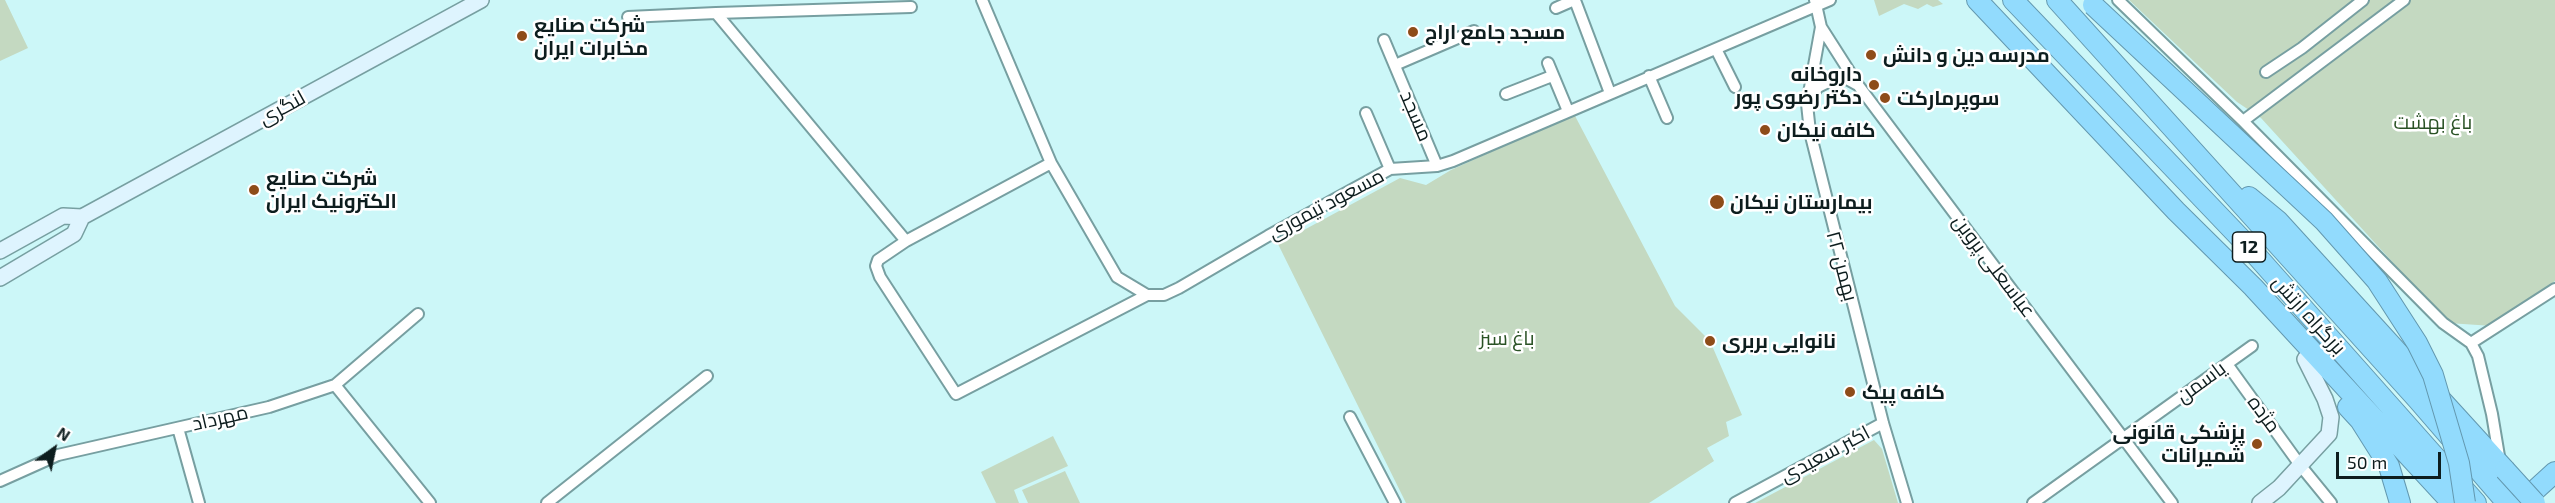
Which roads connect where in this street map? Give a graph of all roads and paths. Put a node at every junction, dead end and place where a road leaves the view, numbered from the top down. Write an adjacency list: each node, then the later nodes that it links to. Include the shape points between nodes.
1 (481, 0): 40 (main road, لنگری)
2 (1830, 0): 11 (street, مسعود تیموری)
3 (1977, 0): 20 (highway)
4 (2057, 0): 35 (highway, بزرگراه ارتش / 12)
5 (2118, 0): 34 (street)
6 (2363, 0): 23 (street)
7 (2404, 0): 34 (street)
8 (984, 1): 36 (street)
9 (2012, 1): 20 (highway); 61 (highway, بزرگراه ارتش / 12, via 2247,246)
10 (2091, 2): 61 (highway, bridge, via 2316,213 2377,281 2418,343 2433,375)
11 (1816, 3): 16 (street); 19 (street, مسعود تیموری)
12 (911, 7): 14 (street)
13 (1556, 8): 28 (street, via 1576,3)
14 (716, 13): 15 (street); 41 (street)
15 (628, 17)
16 (1821, 27): 26 (street, عباسعلی پروین); 30 (street, ۲۲ بهمن)
17 (1474, 31): 22 (street, مسجد)
18 (1384, 40): 22 (street, مسجد)
19 (1716, 49): 25 (street, مسعود تیموری); 27 (street)
20 (2027, 54): 39 (highway)
21 (1548, 63): 24 (street)
22 (1395, 65): 37 (street, مسجد)
23 (2266, 72)
24 (1551, 76): 29 (street); 31 (street)
25 (1649, 76): 28 (street, مسعود تیموری); 33 (street)
26 (1858, 85): 30 (street, via 1836,78 1827,81); 56 (street, عباسعلی پروین)
27 (1734, 87)
28 (1610, 93): 31 (street, مسعود تیموری)
29 (1506, 94)
30 (1807, 104): 54 (street, ۲۲ بهمن, via 1829,217)
31 (1568, 111): 37 (street, مسعود تیموری)
32 (1366, 113): 38 (street)
33 (1667, 118)
34 (2243, 121): 47 (street, via 2443,323)
35 (2200, 157): 58 (highway, via 2278,221); 74 (highway, بزرگراه ارتش / 12)
36 (1051, 163): 41 (street); 45 (street, via 1117,277)
37 (1437, 166): 38 (street, مسعود تیموری)
38 (1390, 169): 45 (street, مسعود تیموری, via 1179,288 1164,295)
39 (2176, 211): 49 (highway, via 2246,299); 73 (highway, via 2253,287)
40 (82, 217): 42 (main road, via 63,216); 43 (main road, via 74,234)
41 (906, 241): 45 (street, مسعود تیموری, via 878,260 876,266 956,394)
42 (0, 251)
43 (0, 278)
44 (2555, 289): 47 (street)
45 (1147, 295)
46 (418, 314): 52 (street, مهرداد)
47 (2471, 343): 58 (street, via 2478,356)
48 (2252, 346): 50 (street, یاسمن)
49 (2305, 359): 57 (main road, via 2331,417 2329,434); 72 (highway, via 2360,420 2389,466)
50 (2227, 364): 56 (street, یاسمن); 57 (street, مژده)
51 (707, 376): 64 (street)
52 (335, 385): 55 (street, مهرداد, via 269,407); 63 (street)
53 (1350, 417): 65 (street)
54 (1883, 423): 66 (street, اکبر سعیدی); 67 (street, ۲۲ بهمن)
55 (178, 428): 60 (street, مهرداد, via 58,455); 62 (street)
56 (2123, 438): 68 (street, یاسمن); 69 (street, عباسعلی پروین)
57 (2300, 465): 70 (main road); 71 (street, مژده)
58 (2503, 468): 76 (highway, bridge)
59 (2555, 472): 75 (highway)
60 (0, 481)
61 (2472, 502)
62 (199, 503)
63 (430, 503)
64 (547, 503)
65 (1395, 503)
66 (1735, 503)
67 (1907, 503)
68 (2033, 503)
69 (2172, 503)
70 (2260, 503)
71 (2331, 503)
72 (2400, 503)
73 (2452, 503)
74 (2507, 503)
75 (2520, 503)
76 (2535, 503)

